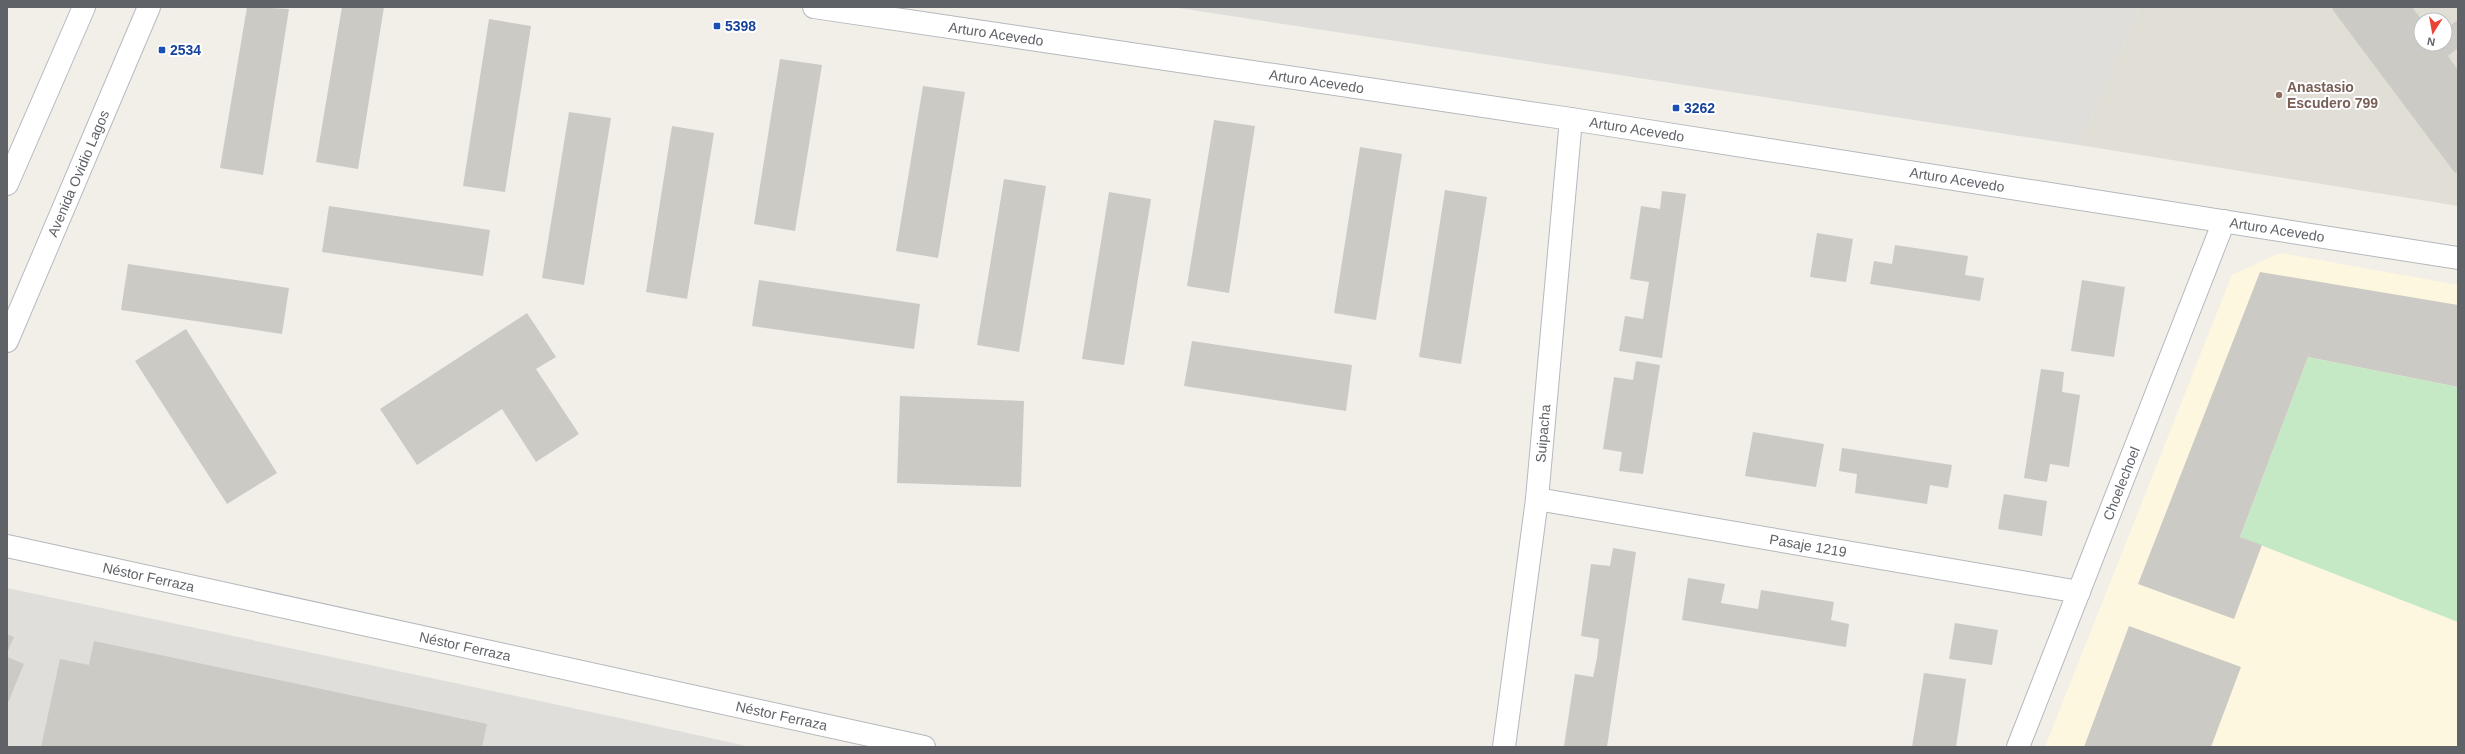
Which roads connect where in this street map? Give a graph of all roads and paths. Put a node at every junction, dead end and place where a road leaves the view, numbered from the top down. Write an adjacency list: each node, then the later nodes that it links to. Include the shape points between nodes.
1 (84, 7): 5 (street)
2 (149, 7): 8 (street, Avenida Ovidio Lagos)
3 (814, 7): 4 (street, Arturo Acevedo)
4 (1571, 119): 6 (street, Arturo Acevedo); 9 (street, Suipacha)
5 (7, 184)
6 (2224, 221): 7 (street, Arturo Acevedo); 11 (street, Choelechoel)
7 (2458, 258)
8 (7, 341)
9 (1537, 499): 11 (street, Pasaje 1219); 13 (street, Suipacha)
10 (7, 546): 12 (street, Néstor Ferraza)
11 (2079, 592): 14 (street, Choelechoel)
12 (924, 747)
13 (1504, 747)
14 (2018, 747)

